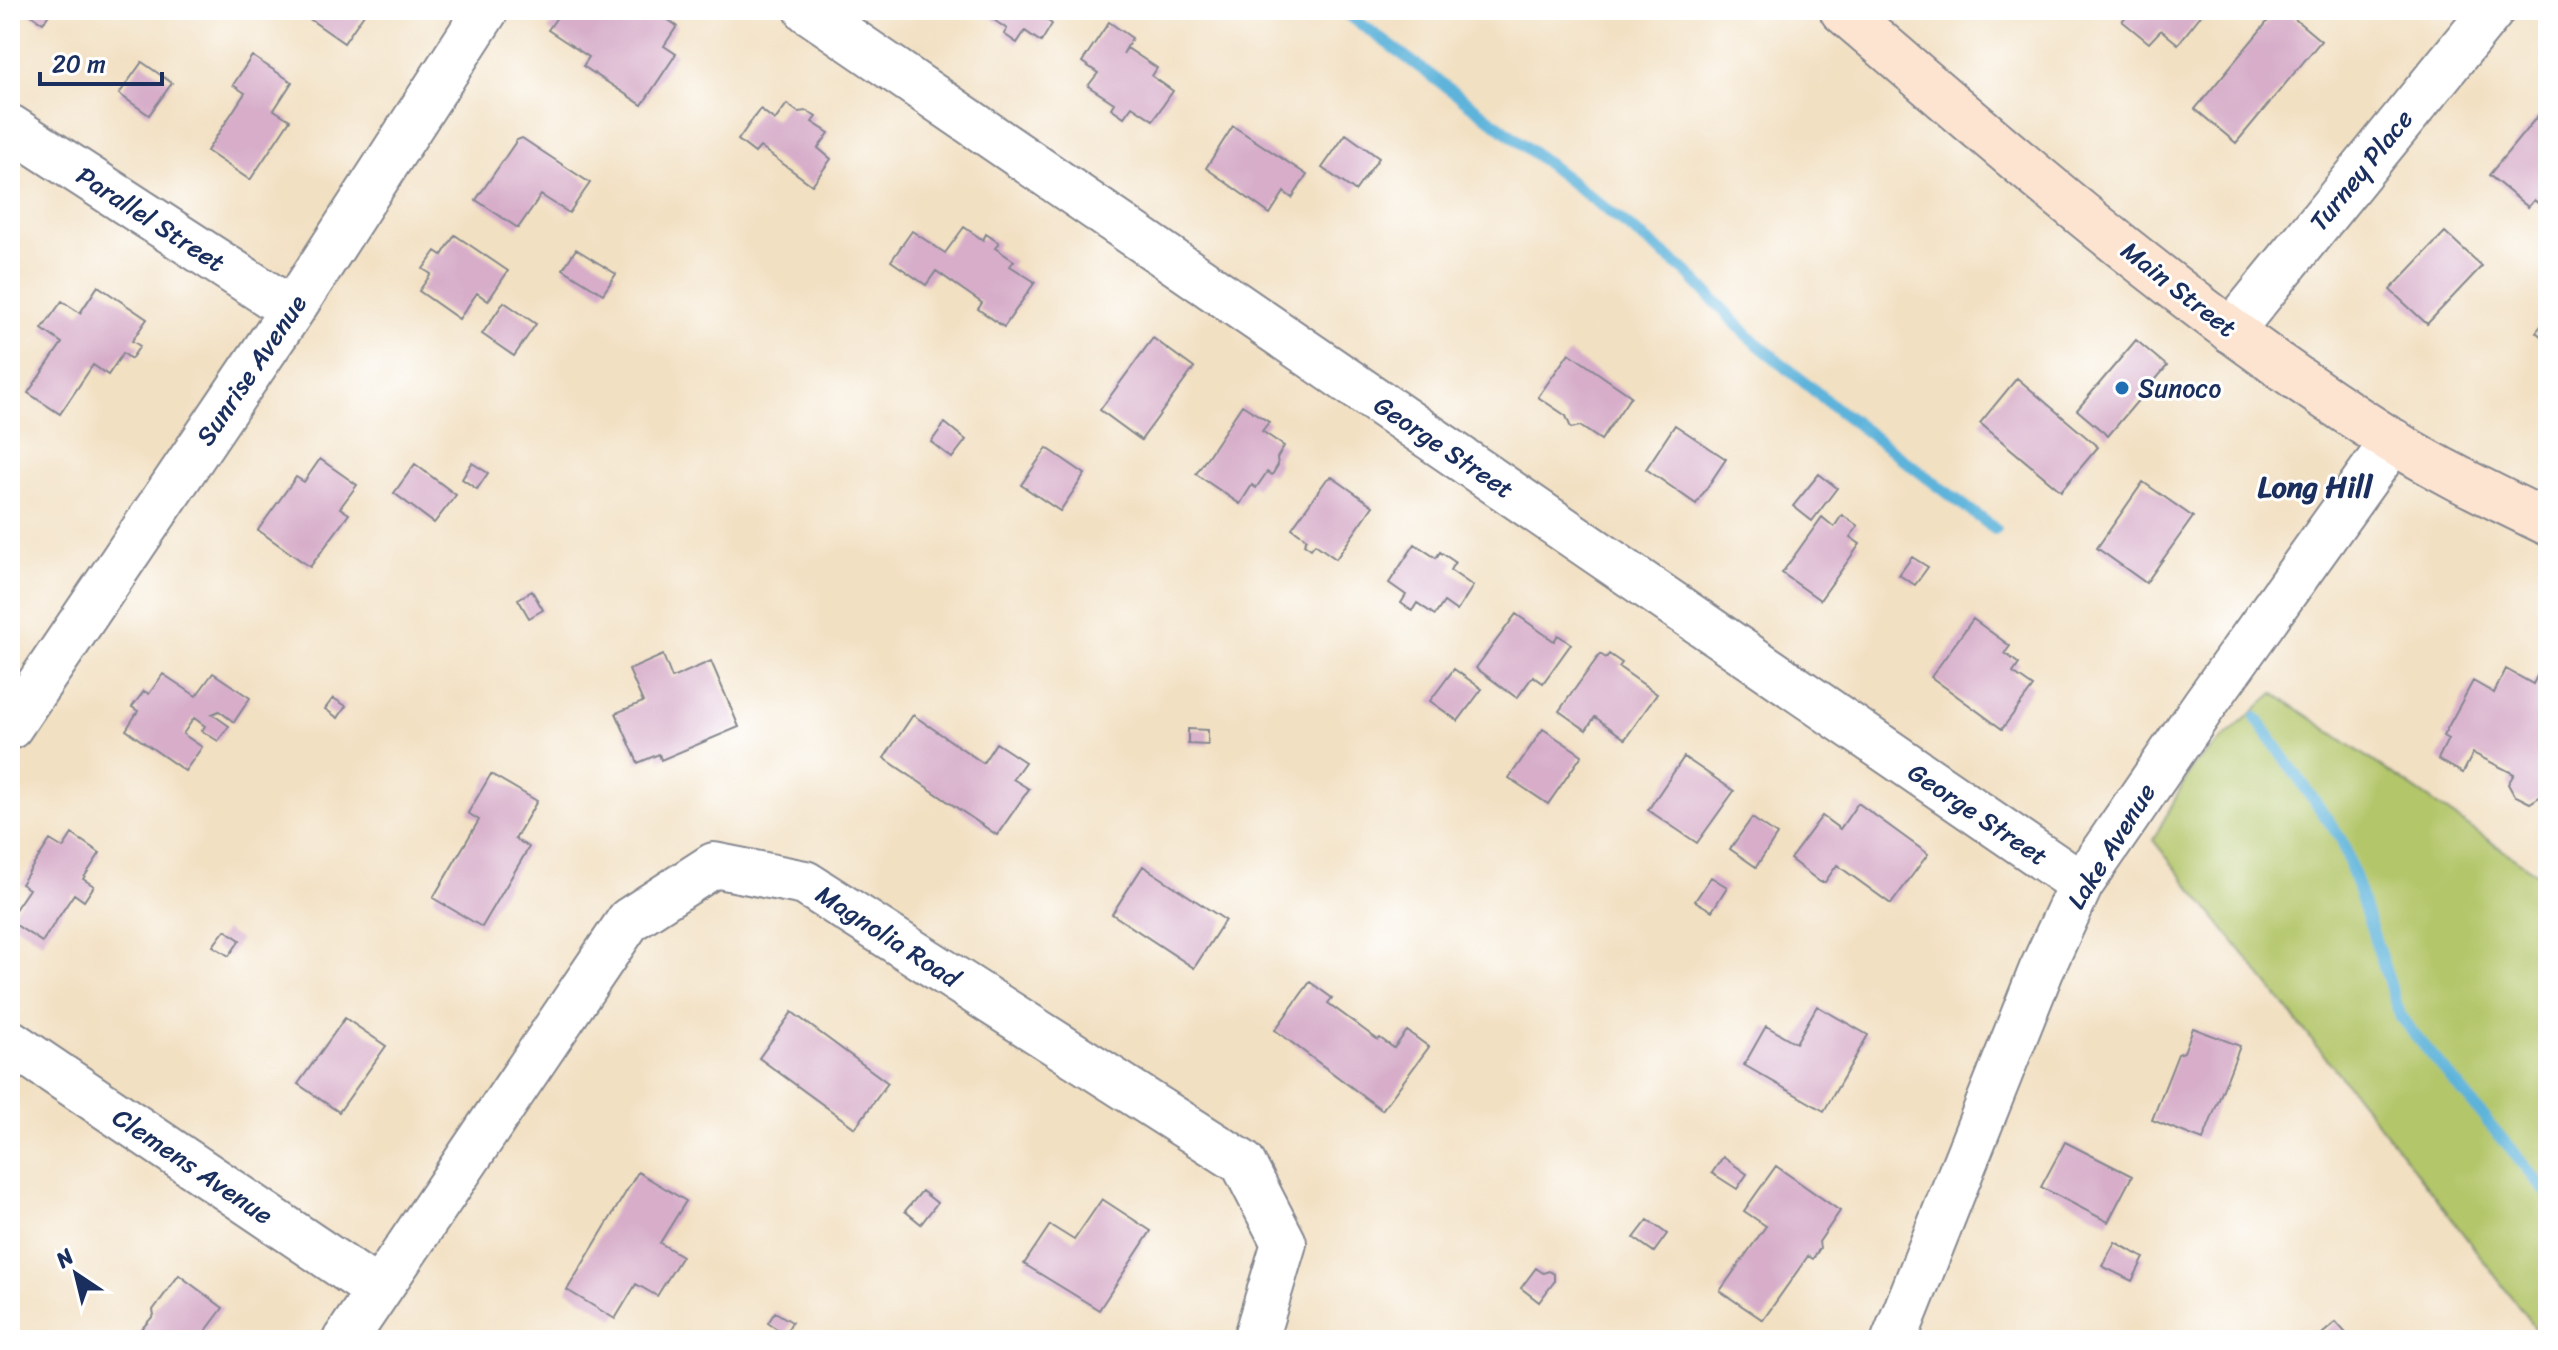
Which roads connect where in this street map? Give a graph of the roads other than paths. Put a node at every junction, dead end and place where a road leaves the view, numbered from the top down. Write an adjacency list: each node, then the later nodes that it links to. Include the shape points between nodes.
1 (486, 10): 6 (street, Sunrise Avenue)
2 (807, 10): 11 (street, George Street)
3 (1842, 10): 7 (main road, Main Street, via 1988,136)
4 (2492, 10): 7 (street, Turney Place)
5 (10, 127): 6 (street, Parallel Street)
6 (292, 310): 10 (street, Sunrise Avenue)
7 (2231, 331): 8 (main road, Main Street)
8 (2393, 441): 9 (main road, Main Street); 11 (street, Lake Avenue)
9 (2548, 523)
10 (10, 727)
11 (2081, 884): 14 (street, Lake Avenue, via 2041,971)
12 (10, 1042): 13 (street, Clemens Avenue)
13 (377, 1290): 15 (street, Magnolia Road); 16 (street, Magnolia Road, via 629,920 714,865 805,883 1243,1163 1284,1243)
14 (1905, 1337)
15 (345, 1340)
16 (1255, 1340)

